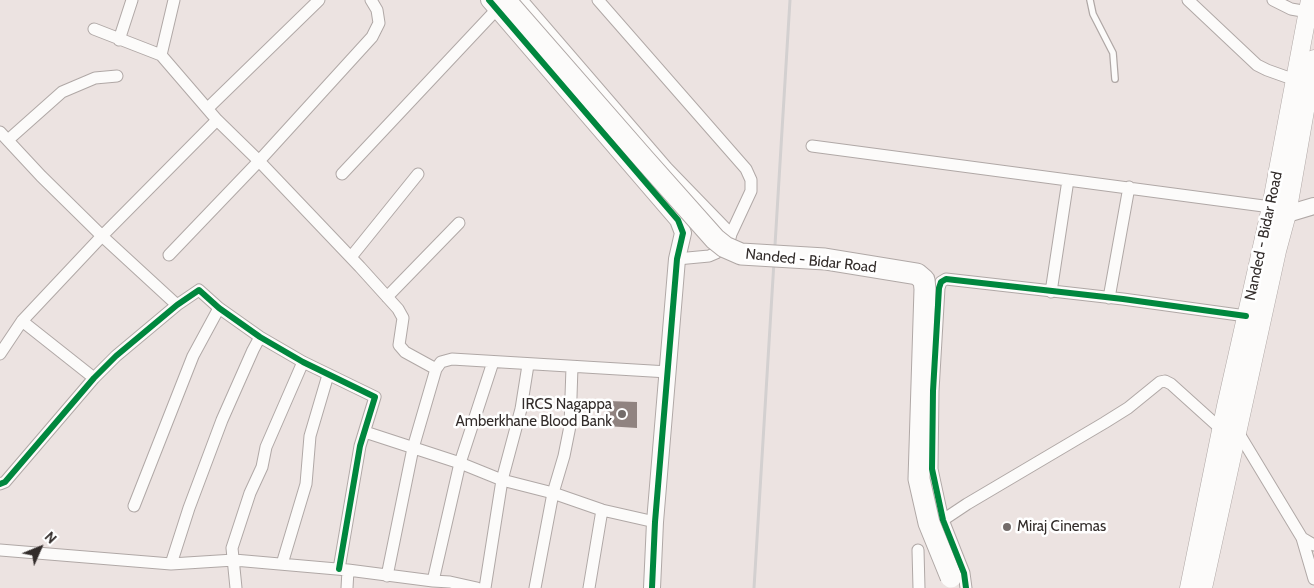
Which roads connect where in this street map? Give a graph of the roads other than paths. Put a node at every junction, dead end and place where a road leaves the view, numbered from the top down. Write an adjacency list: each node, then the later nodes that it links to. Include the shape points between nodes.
1 (132, 0): 13 (street)
2 (174, 0): 14 (street)
3 (318, 0): 19 (street)
4 (371, 0): 23 (street, via 379,22 372,37)
5 (522, 0): 31 (street, via 667,168)
6 (598, 0): 31 (street, via 746,169 751,191)
7 (1090, 0): 17 (lane, via 1093,14 1113,53)
8 (1188, 0): 18 (street, via 1257,65)
9 (1273, 0): 11 (street, via 1291,9)
10 (497, 3): 24 (street); 35 (street, via 678,220 683,233); 75 (highway, Nanded - Bidar Road, bridge, via 725,247 741,254 825,259 917,274 924,280 919,479 929,523)
11 (1309, 6): 18 (main road, Nanded - Bidar Road)
12 (94, 29): 13 (street)
13 (119, 40): 14 (street)
14 (161, 55): 19 (street)
15 (1313, 68): 29 (main road, Nanded - Bidar Road)
16 (116, 76): 21 (street, via 95,78 62,92)
17 (1115, 79)
18 (1296, 80): 29 (main road, Nanded - Bidar Road)
19 (208, 108): 20 (street)
20 (216, 120): 23 (street); 32 (street)
21 (4, 136): 32 (street)
22 (812, 146): 26 (street)
23 (259, 160): 33 (street); 34 (street)
24 (342, 174)
25 (418, 174): 34 (street)
26 (1068, 180): 27 (street); 36 (street)
27 (1129, 187): 29 (street); 38 (street)
28 (1314, 206): 29 (street)
29 (1279, 211): 41 (main road, Nanded - Bidar Road); 53 (main road, Nanded - Bidar Road, via 1277,251)
30 (459, 222): 37 (street)
31 (731, 234): 35 (street, via 716,253)
32 (102, 236): 39 (street); 42 (street)
33 (168, 255)
34 (351, 257): 37 (street)
35 (677, 259): 50 (street)
36 (1052, 292): 38 (street); 62 (street, via 946,279 941,282 933,391 932,469)
37 (387, 297): 49 (street, via 403,318 399,345 405,352)
38 (1109, 298): 41 (street)
39 (177, 305): 40 (street, via 199,290); 52 (street)
40 (218, 308): 43 (street); 60 (street, via 193,356)
41 (1246, 316): 53 (main road, Nanded - Bidar Road)
42 (22, 321): 44 (street); 52 (street)
43 (260, 337): 45 (street); 69 (street, via 222,420)
44 (0, 354)
45 (303, 362): 51 (street); 68 (street, via 266,447 262,467 232,548)
46 (493, 362): 47 (street); 49 (street, via 452,360 441,362); 56 (street)
47 (528, 365): 48 (street); 57 (street, via 521,408)
48 (572, 367): 50 (street); 59 (street, via 570,426)
49 (436, 369): 55 (street)
50 (668, 372): 63 (street)
51 (328, 375): 54 (street, via 375,398); 70 (street, via 310,436 306,484)
52 (94, 378): 58 (street, via 6,482)
53 (1230, 431): 62 (street, via 1171,384 1160,382 1128,408); 64 (street); 85 (main road, Nanded - Bidar Road); 86 (main road, Nanded - Bidar Road)
54 (365, 432): 55 (street); 71 (street, via 360,446)
55 (413, 448): 56 (street); 72 (street)
56 (460, 463): 57 (street); 74 (street)
57 (502, 480): 59 (street); 80 (street)
58 (0, 484)
59 (553, 493): 61 (street); 81 (street)
60 (134, 506)
61 (602, 510): 63 (street); 82 (street)
62 (943, 520): 75 (street, via 964,573)
63 (655, 522): 83 (street)
64 (1302, 538): 65 (street); 73 (street)
65 (1314, 545)
66 (0, 550): 69 (street)
67 (918, 550): 84 (street)
68 (234, 560): 69 (street); 70 (street); 77 (street)
69 (171, 564)
70 (282, 564): 71 (street)
71 (344, 570): 72 (street); 78 (street)
72 (387, 576): 74 (street)
73 (1314, 579)
74 (433, 582): 76 (street)
75 (959, 582)
76 (450, 585): 79 (street)
77 (236, 588)
78 (347, 588)
79 (477, 588)
80 (485, 588)
81 (535, 588)
82 (589, 588)
83 (652, 588)
84 (919, 588)
85 (1189, 588)
86 (1203, 588)

